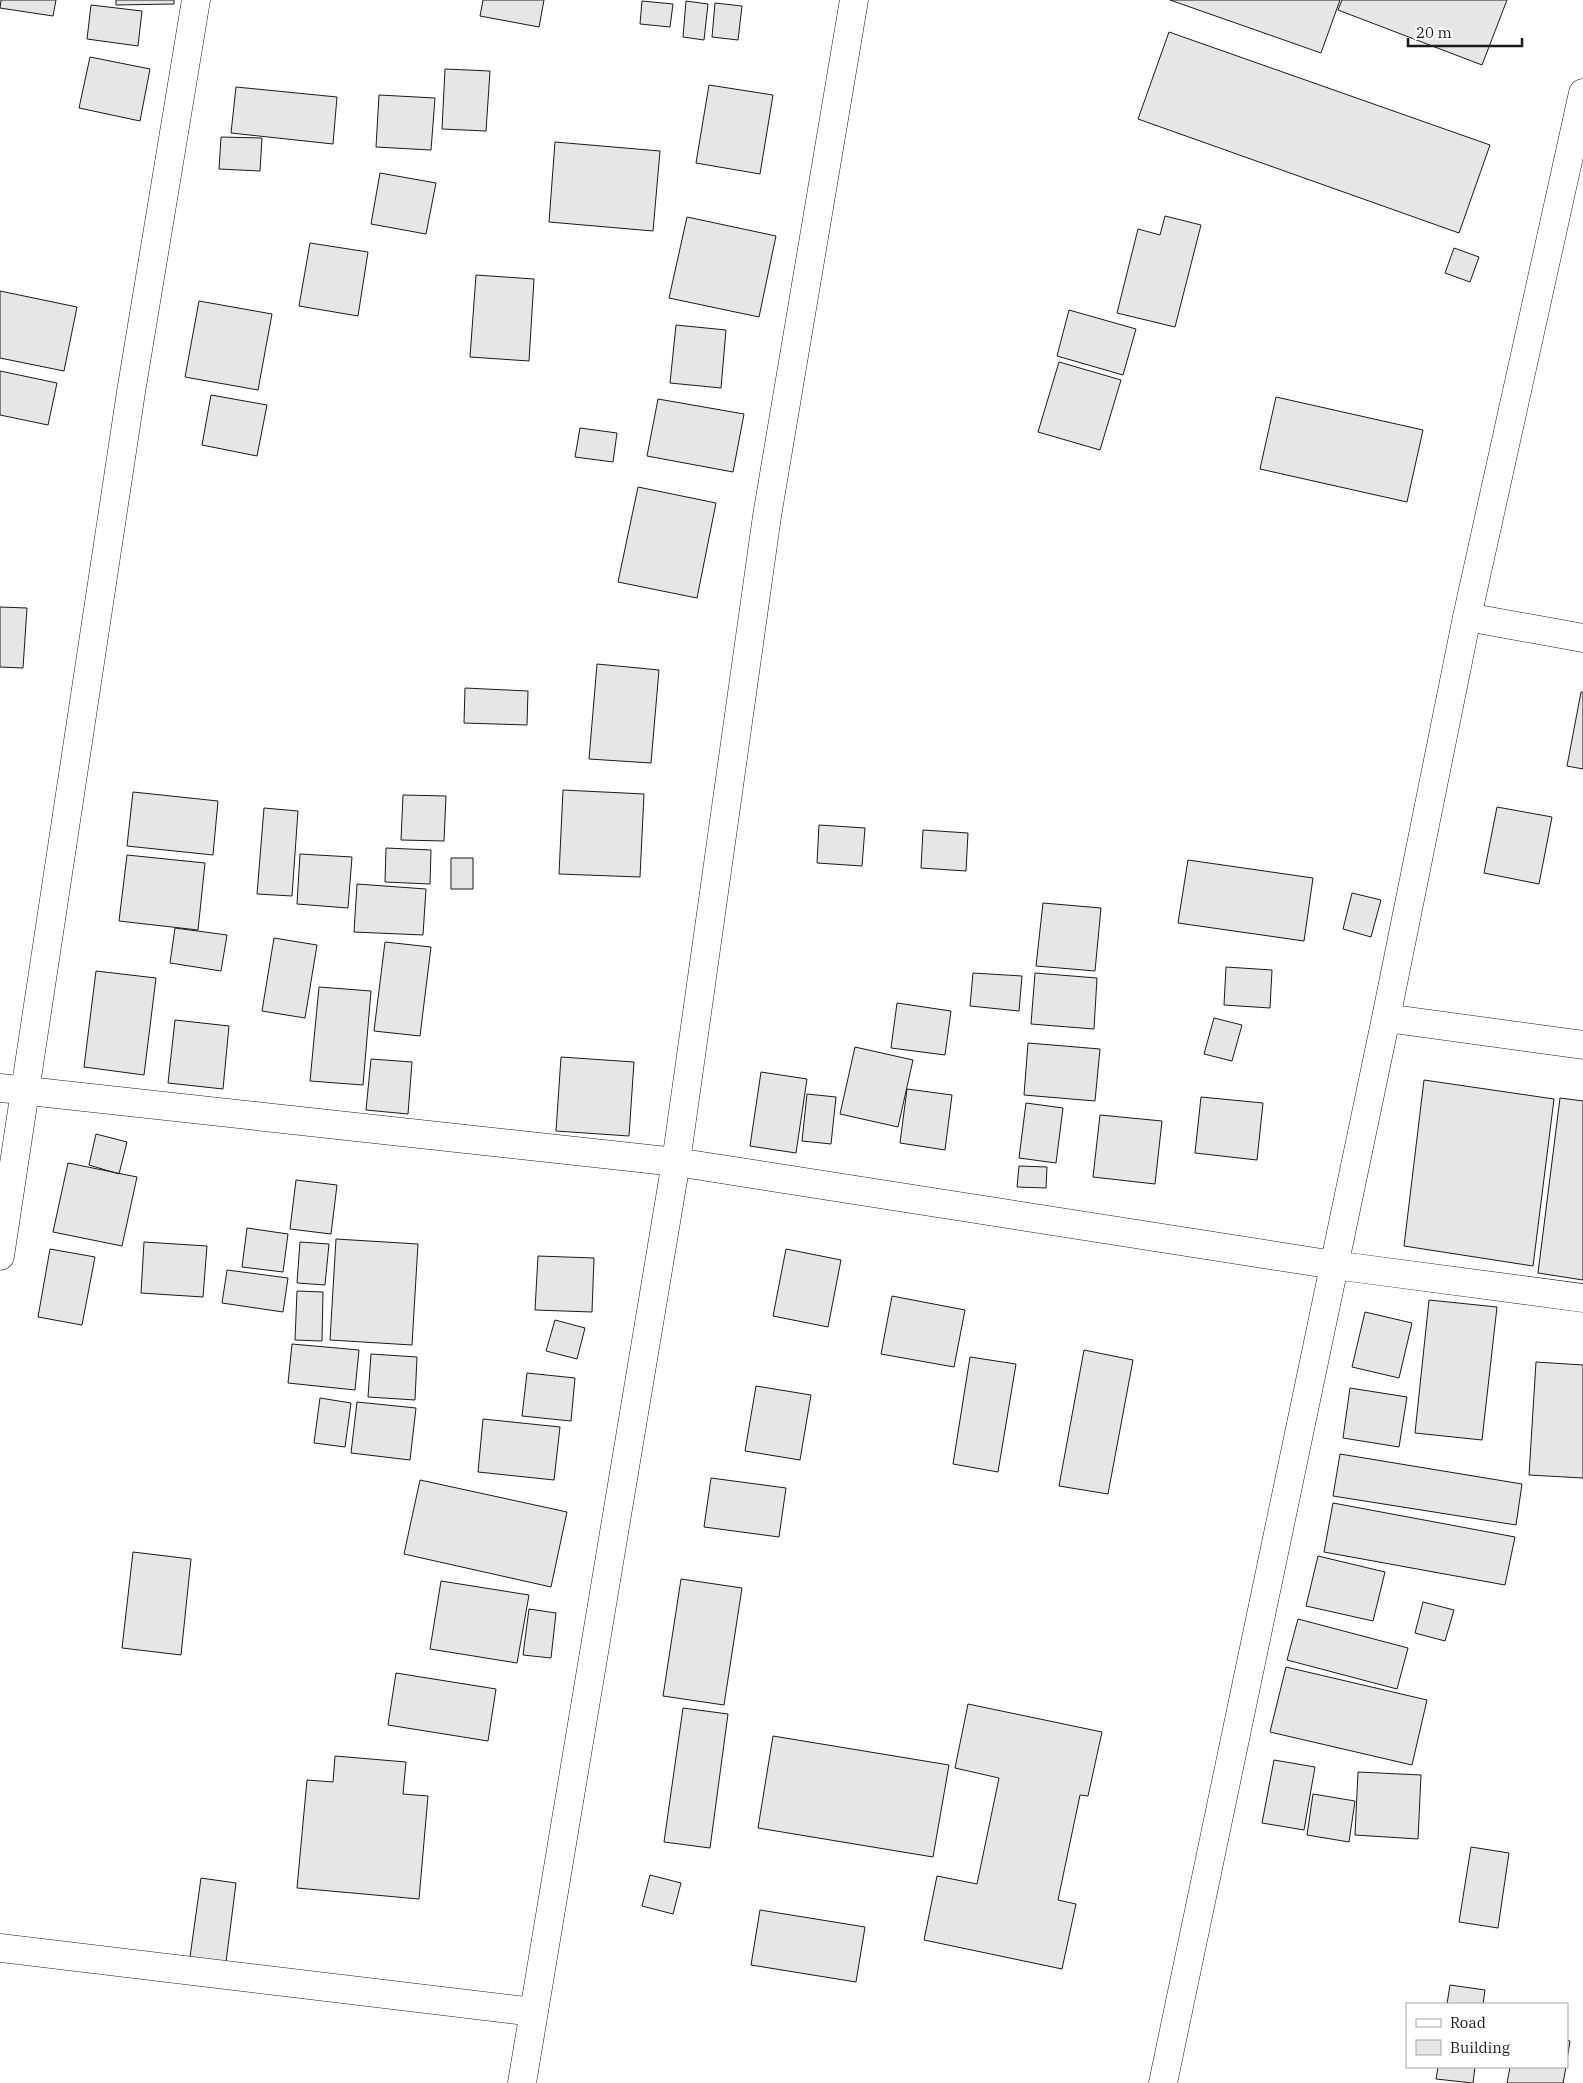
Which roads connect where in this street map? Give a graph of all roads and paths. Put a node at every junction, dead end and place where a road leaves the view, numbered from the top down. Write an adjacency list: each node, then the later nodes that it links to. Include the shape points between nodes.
1 (196, 0): 8 (street)
2 (854, 0): 9 (street, via 767,516)
3 (1583, 94): 4 (street)
4 (1467, 617): 5 (street); 6 (street)
5 (1583, 638)
6 (1386, 1018): 7 (street); 11 (street)
7 (1583, 1045)
8 (13, 1089): 9 (street); 10 (street)
9 (676, 1162): 11 (street); 14 (street)
10 (0, 1256)
11 (1334, 1265): 12 (street); 16 (street)
12 (1583, 1298)
13 (0, 1948): 14 (street)
14 (534, 2012): 15 (street)
15 (522, 2083)
16 (1163, 2083)

